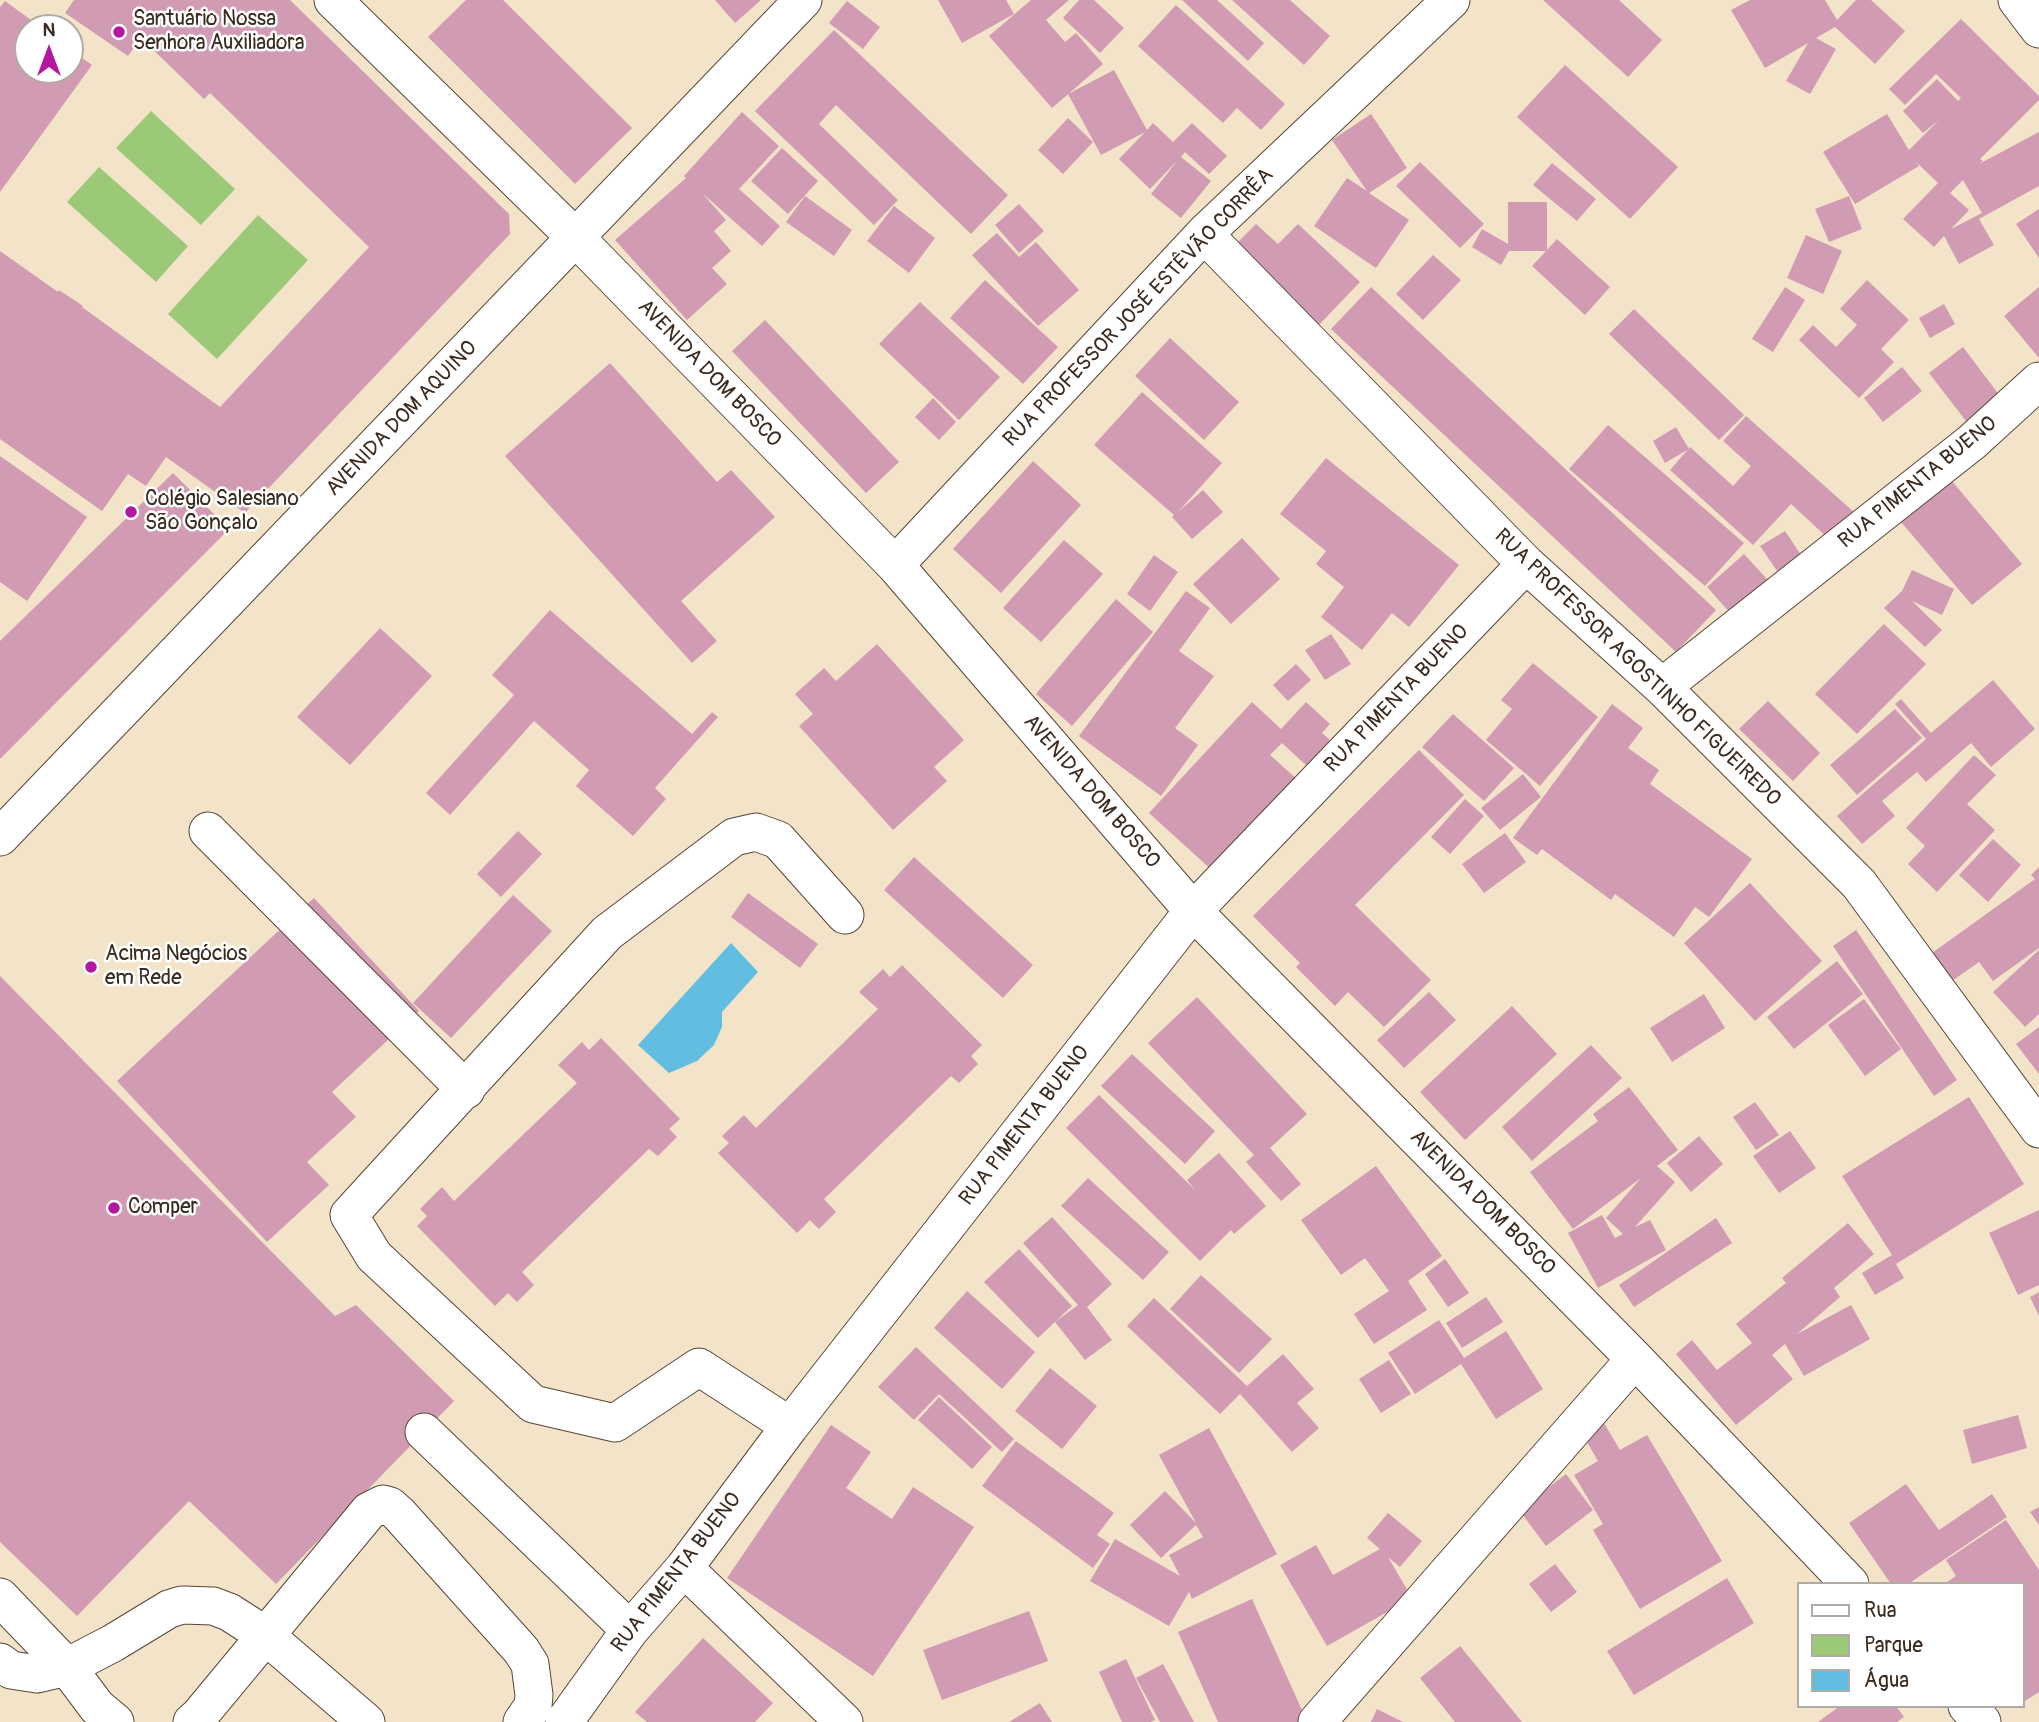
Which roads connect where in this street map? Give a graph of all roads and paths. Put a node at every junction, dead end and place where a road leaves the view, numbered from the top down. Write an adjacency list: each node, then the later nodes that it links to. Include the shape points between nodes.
1 (333, 0): 7 (street, AVENIDA DOM BOSCO)
2 (803, 0): 7 (street, AVENIDA DOM AQUINO)
3 (1451, 0): 6 (street, RUA PROFESSOR JOSÉ ESTÊVÃO CORRÊA)
4 (2017, 0): 5 (street)
5 (2039, 29)
6 (1204, 234): 9 (street, RUA PROFESSOR AGOSTINHO FIGUEIREDO); 10 (street, RUA PROFESSOR JOSÉ ESTÊVÃO CORRÊA)
7 (576, 238): 10 (street, AVENIDA DOM BOSCO); 13 (street, AVENIDA DOM AQUINO)
8 (2039, 381): 11 (street, RUA PIMENTA BUENO, via 1972,442)
9 (1526, 564): 11 (street, RUA PROFESSOR AGOSTINHO FIGUEIREDO); 14 (street, RUA PIMENTA BUENO)
10 (895, 565): 14 (street, AVENIDA DOM BOSCO)
11 (1662, 687): 17 (street, RUA PROFESSOR AGOSTINHO FIGUEIREDO, via 1859,884)
12 (208, 831): 16 (street)
13 (0, 837)
14 (1194, 911): 18 (street, AVENIDA DOM BOSCO); 19 (street, RUA PIMENTA BUENO)
15 (845, 915): 16 (street, via 778,841 756,832 734,837 607,933)
16 (466, 1090): 19 (street, via 349,1214 374,1255 533,1404 615,1423 699,1367)
17 (2039, 1129)
18 (1636, 1359): 22 (street, AVENIDA DOM BOSCO); 35 (street)
19 (790, 1426): 21 (street, RUA PIMENTA BUENO)
20 (424, 1432): 24 (street)
21 (684, 1568): 24 (street, RUA PIMENTA BUENO); 34 (street)
22 (1848, 1582)
23 (0, 1597): 27 (street)
24 (630, 1630): 33 (street, RUA PIMENTA BUENO)
25 (265, 1635): 27 (street, via 214,1606 182,1605); 30 (street); 31 (street); 32 (street, via 369,1511 383,1504 390,1506 530,1664 533,1706)
26 (0, 1662): 27 (street, via 11,1670 37,1674)
27 (67, 1667): 29 (street, via 97,1707)
28 (1969, 1708): 36 (street)
29 (115, 1722)
30 (192, 1722)
31 (366, 1722)
32 (522, 1722)
33 (564, 1722)
34 (844, 1722)
35 (1317, 1722)
36 (1982, 1722)

